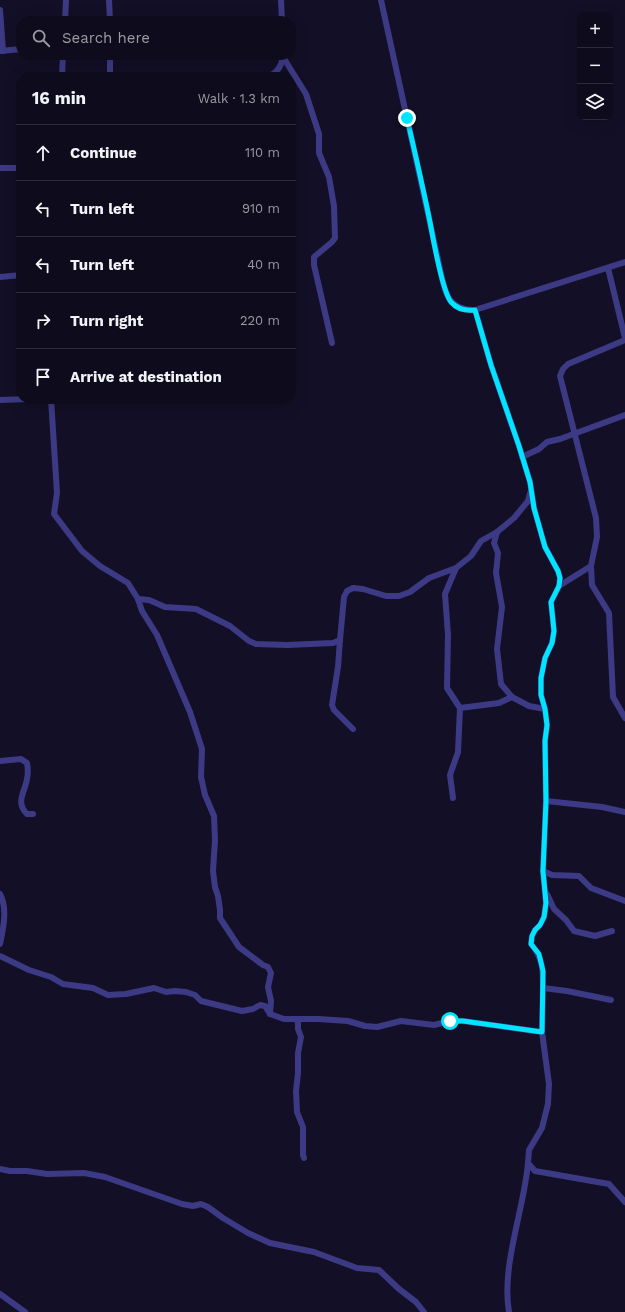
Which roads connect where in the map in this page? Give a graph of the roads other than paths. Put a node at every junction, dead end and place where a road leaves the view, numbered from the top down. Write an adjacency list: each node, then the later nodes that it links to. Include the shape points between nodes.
1 (66, 0): 6 (street)
2 (109, 0): 7 (street)
3 (281, 0): 8 (street)
4 (381, 0): 26 (street, via 434,244 448,296 450,302 461,309)
5 (0, 10): 10 (street)
6 (65, 16)
7 (110, 16)
8 (282, 16)
9 (16, 50): 10 (street)
10 (2, 51)
11 (63, 60): 15 (street)
12 (110, 60): 16 (street)
13 (282, 60): 17 (street)
14 (285, 60): 18 (street)
15 (62, 72)
16 (110, 72)
17 (277, 72)
18 (293, 72)
19 (296, 77): 28 (street, via 306,94 319,134 319,153 328,177 334,206 335,238 314,257)
20 (0, 168): 21 (street)
21 (16, 168)
22 (625, 262): 23 (street)
23 (608, 268): 26 (street); 27 (street)
24 (16, 275): 25 (street)
25 (0, 276)
26 (475, 310): 34 (street)
27 (625, 339): 33 (street, via 568,364 563,369 560,376)
28 (332, 343)
29 (16, 399): 30 (street)
30 (0, 400)
31 (51, 404): 40 (street, via 58,493 54,514 82,551 100,566 128,583)
32 (625, 415): 33 (street)
33 (574, 434): 34 (street, via 547,442); 37 (street, via 596,518 597,537)
34 (522, 457): 35 (street)
35 (531, 490): 36 (street, via 528,502); 39 (street, via 545,547 558,571)
36 (497, 532): 38 (street, via 481,541 471,556); 42 (street, via 494,543 498,553 496,573 502,606 497,649 501,684)
37 (591, 566): 39 (street); 45 (street, via 592,585 610,613 613,697)
38 (456, 568): 41 (street, via 429,578 410,592 399,596 386,596 353,588 347,591 344,597); 43 (street, via 445,594 448,635 447,688)
39 (559, 586): 44 (street, via 551,602 554,631 541,678 541,695)
40 (138, 600): 41 (street, via 149,600 165,607 196,609 230,626 256,644 334,644); 61 (street, via 172,667 202,749 201,777 204,795 214,816 213,871 220,918 238,946 268,967 271,973 268,987)
41 (340, 640): 46 (street, via 332,705)
42 (512, 697): 43 (street, via 499,703); 44 (street, via 529,706)
43 (460, 708): 48 (street, via 458,752 450,775)
44 (545, 709): 49 (street)
45 (625, 718)
46 (353, 729)
47 (0, 761): 51 (street, via 21,759 27,763 28,778 21,795 21,804 27,814)
48 (453, 798)
49 (546, 801): 50 (street); 52 (street)
50 (625, 812)
51 (33, 814)
52 (543, 871): 53 (street); 55 (street, via 552,875 579,876 591,888)
53 (546, 891): 56 (street, via 554,909 574,931 595,936); 59 (street, via 544,917 532,936 531,944 539,954)
54 (0, 894): 57 (street, via 4,907)
55 (625, 901)
56 (612, 931)
57 (0, 946): 58 (street)
58 (1, 956): 61 (street, via 63,984 93,988 108,995 154,988 166,992 186,992 201,1000 242,1011 265,1006)
59 (543, 988): 60 (street); 63 (street)
60 (611, 1000)
61 (270, 1014): 62 (street, via 284,1019)
62 (296, 1019): 63 (street, via 318,1019 377,1027 402,1021 434,1025 463,1021); 64 (street, via 301,1037 298,1053 297,1112 302,1127)
63 (542, 1032): 65 (street, via 549,1084 548,1104 542,1128 529,1150)
64 (304, 1158)
65 (528, 1163): 67 (street, via 535,1171 609,1184); 69 (street, via 510,1263 507,1290)
66 (0, 1169): 71 (street, via 47,1174 84,1173 105,1177 182,1204 201,1204 248,1233 270,1243 314,1252 357,1268 379,1270)
67 (625, 1202)
68 (0, 1294): 70 (street)
69 (509, 1310): 72 (street)
70 (26, 1312)
71 (424, 1312)
72 (515, 1312)

